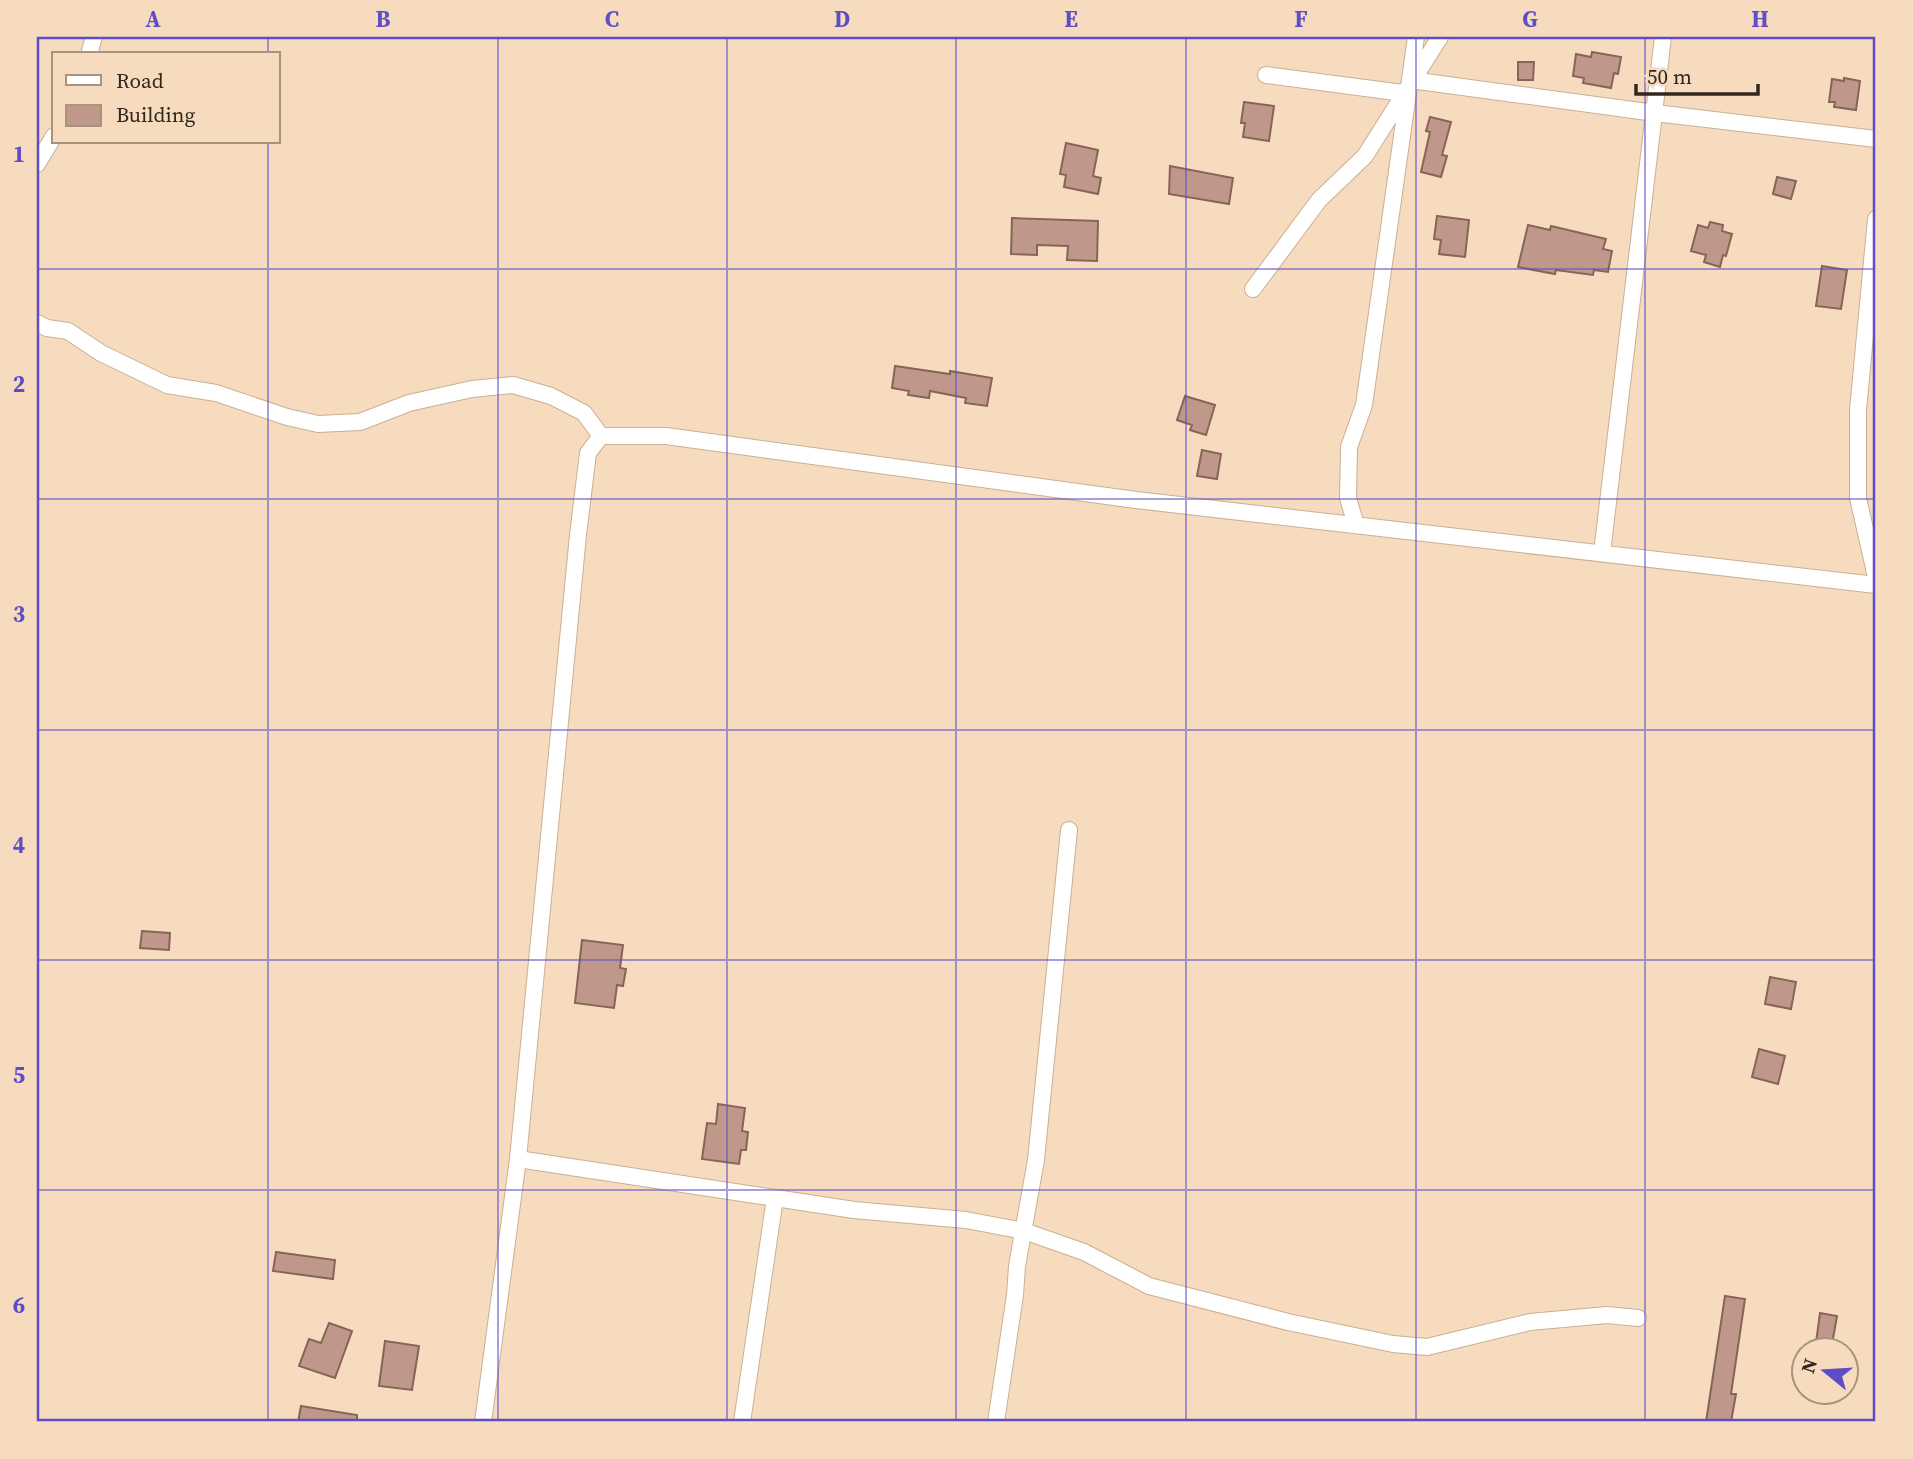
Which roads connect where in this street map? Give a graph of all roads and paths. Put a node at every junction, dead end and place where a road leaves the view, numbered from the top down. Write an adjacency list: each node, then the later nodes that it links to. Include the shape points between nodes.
1 (1416, 37): 5 (street)
2 (1440, 37): 5 (street)
3 (1663, 37): 6 (street)
4 (1266, 75): 5 (street)
5 (1407, 87): 6 (street); 11 (street, via 1365,156 1319,200); 14 (street, via 1364,405 1349,447 1348,498)
6 (1655, 113): 8 (street); 15 (street)
7 (52, 139): 9 (street)
8 (1876, 139)
9 (37, 164)
10 (1876, 219): 16 (street, via 1858,410 1858,498)
11 (1253, 289)
12 (37, 323): 13 (street, via 68,331 101,353 167,385 216,393 318,424 360,422 409,403 513,385 551,396 584,413)
13 (601, 436): 14 (street, via 666,436 1136,500); 19 (street, via 587,453)
14 (1356, 524): 15 (street)
15 (1602, 553): 17 (street)
16 (1876, 577)
17 (1876, 585)
18 (1069, 830): 21 (street, via 1036,1160)
19 (518, 1160): 20 (street); 23 (street)
20 (775, 1198): 21 (street); 24 (street)
21 (1024, 1231): 22 (street, via 1084,1252 1149,1286 1393,1345 1427,1347 1530,1322 1607,1315); 25 (street)
22 (1638, 1318)
23 (484, 1422)
24 (742, 1422)
25 (996, 1422)

